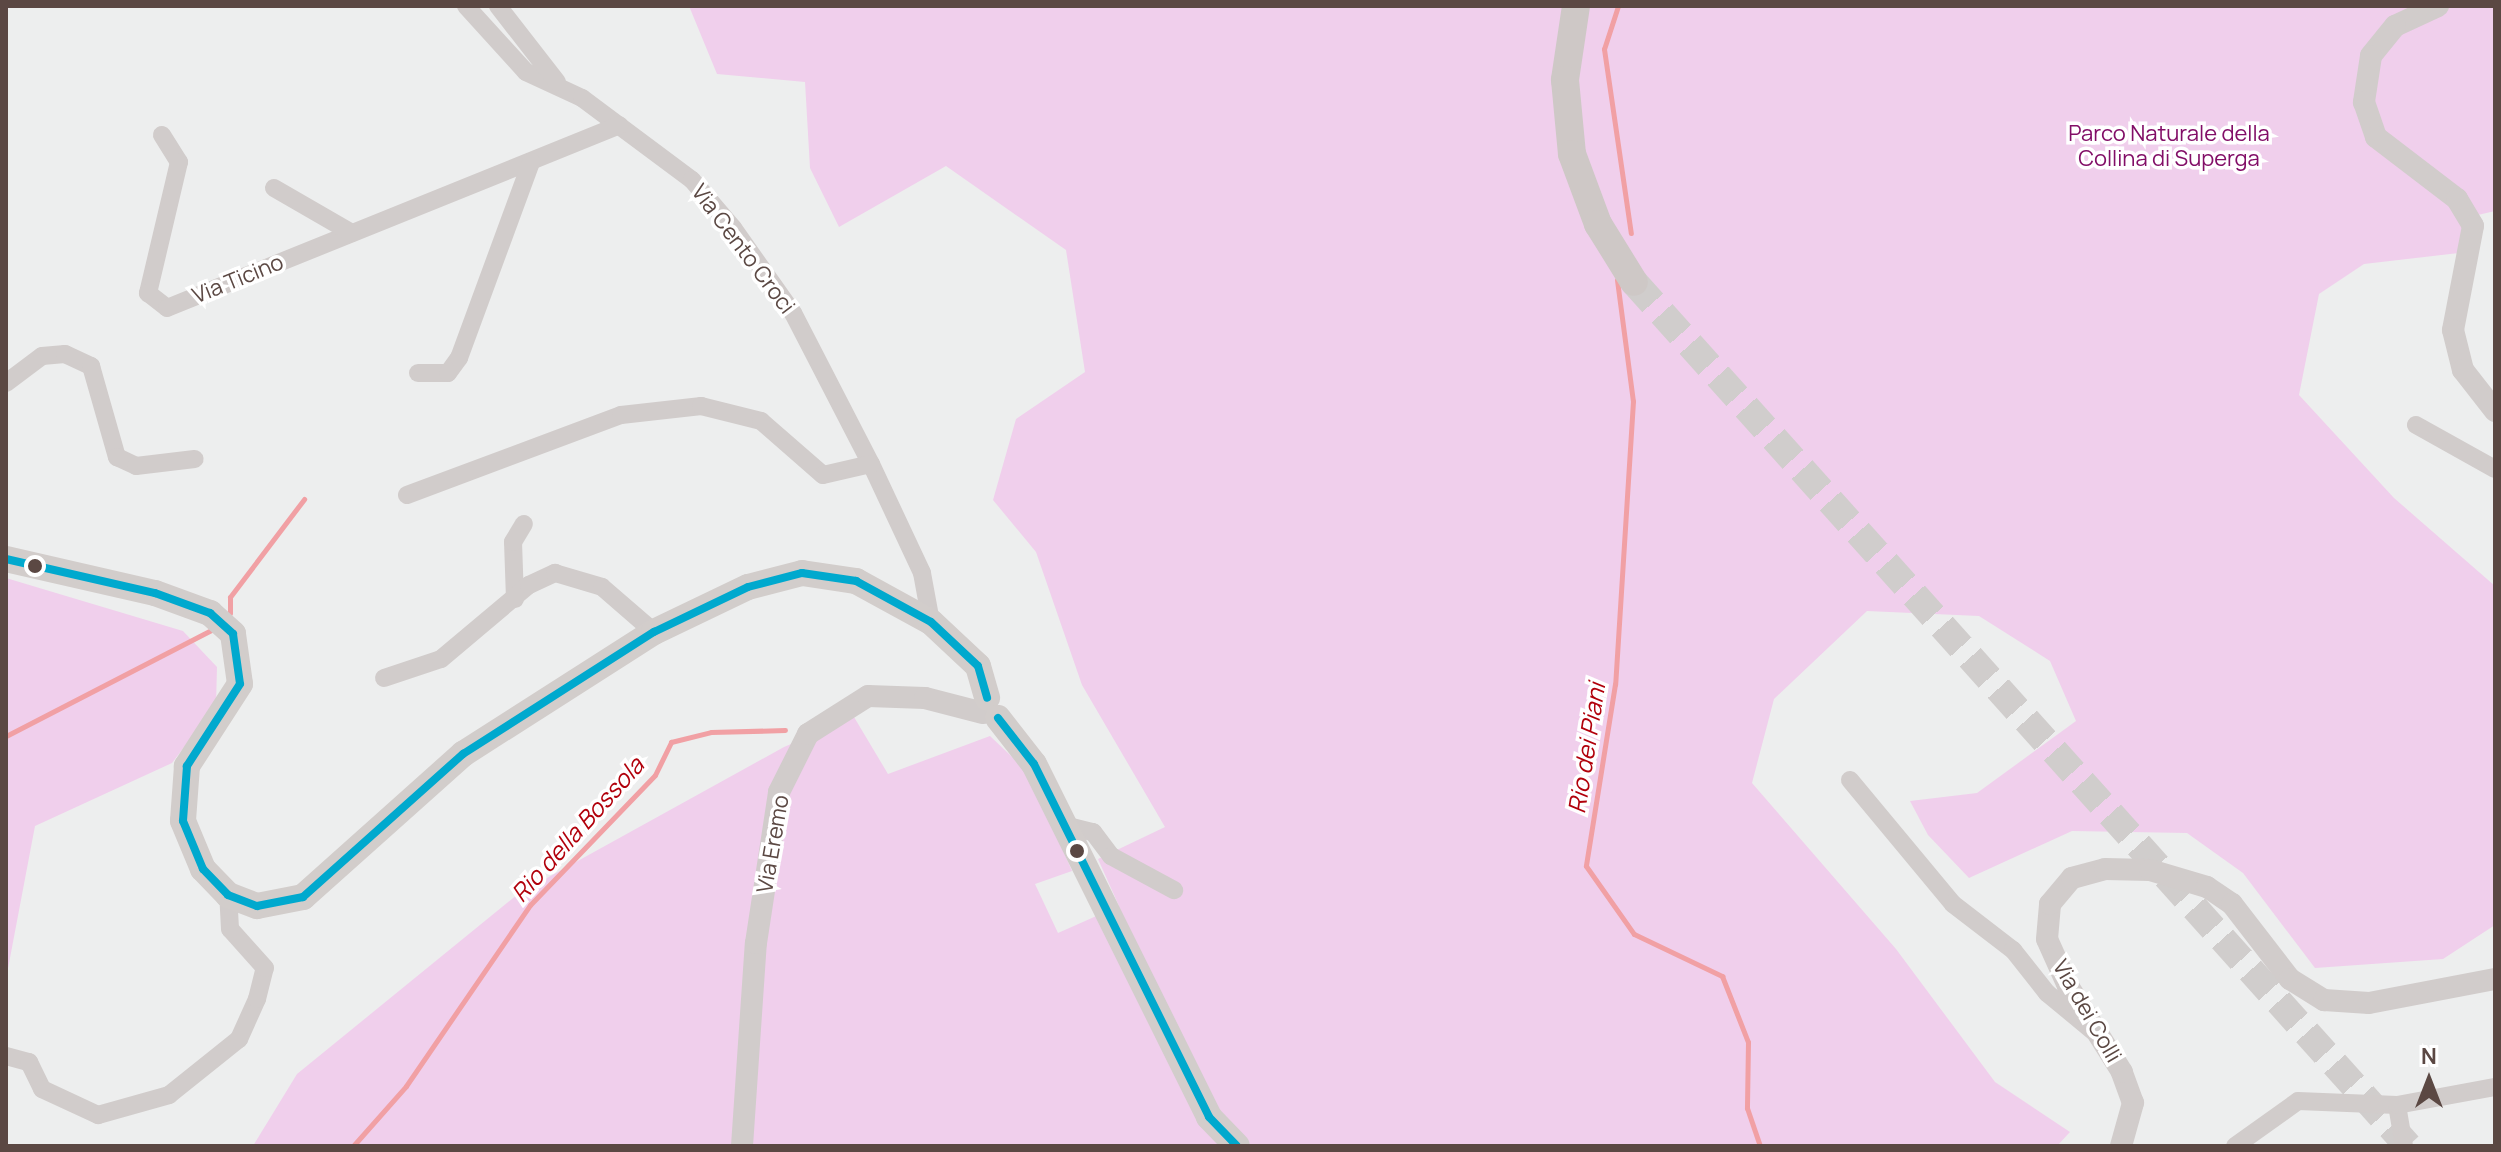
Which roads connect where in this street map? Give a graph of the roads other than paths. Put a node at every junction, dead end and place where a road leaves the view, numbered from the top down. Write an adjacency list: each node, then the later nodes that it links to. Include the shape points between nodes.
1 (466, 6): 5 (street, Via Cento Croci, via 526,72)
2 (498, 6): 5 (street)
3 (1576, 6): 11 (main road, via 1565,80 1572,154 1598,224)
4 (2438, 6): 14 (street, via 2395,26 2371,56 2364,102 2376,137 2457,199 2473,226 2453,330 2463,370)
5 (559, 84): 6 (street, Via Cento Croci)
6 (619, 125): 8 (street, Via Ticino); 17 (street, Via Cento Croci, via 692,180 776,286)
7 (162, 135): 10 (street, Via Ticino, via 179,162 148,293 167,308)
8 (531, 162): 10 (street, Via Ticino); 12 (street, via 459,358 448,373)
9 (274, 188): 10 (street)
10 (352, 233)
11 (1634, 282)
12 (418, 373)
13 (6, 383): 16 (street, via 42,356 65,354 91,366 117,457 136,466)
14 (2495, 411)
15 (2416, 425): 18 (street)
16 (195, 459)
17 (871, 464): 19 (street, via 823,475 761,421 701,406 621,415); 23 (street, Via Cento Croci, via 922,573)
18 (2495, 469)
19 (407, 495)
20 (524, 524): 22 (street, via 513,542)
21 (6, 559): 30 (main road, via 155,593 210,613 233,634 240,684 195,750 182,794 191,846)
22 (515, 599): 24 (street, via 555,573 571,575 626,603); 25 (street, via 441,659)
23 (931, 622): 24 (main road, via 856,581 802,573 748,587); 26 (main road, via 978,666)
24 (654, 632): 30 (main road, via 463,754 303,897 257,906)
25 (384, 678)
26 (989, 710): 28 (main road, via 1034,764); 36 (street, Via Eremo, via 925,698 868,696 808,734 779,792 756,943)
27 (1850, 780): 32 (street, via 1953,904 2013,950 2047,993)
28 (1064, 825): 29 (street, via 1093,832 1111,856); 37 (main road, via 1152,1013 1209,1117)
29 (1174, 890)
30 (228, 895): 33 (street, via 230,929 265,968 257,999 239,1039 169,1095 98,1115 42,1089 29,1062)
31 (2495, 979): 32 (street, Via dei Colli, via 2369,1003 2324,1000 2290,979 2232,904 2207,887 2150,870 2105,869 2072,878 2050,904 2048,927 2068,986)
32 (2093, 1031): 38 (street, Via dei Colli, via 2133,1103)
33 (6, 1056)
34 (2495, 1087): 35 (street)
35 (2397, 1105): 39 (street, via 2298,1101); 40 (street)
36 (742, 1146)
37 (1237, 1146)
38 (2121, 1146)
39 (2235, 1146)
40 (2404, 1146)

